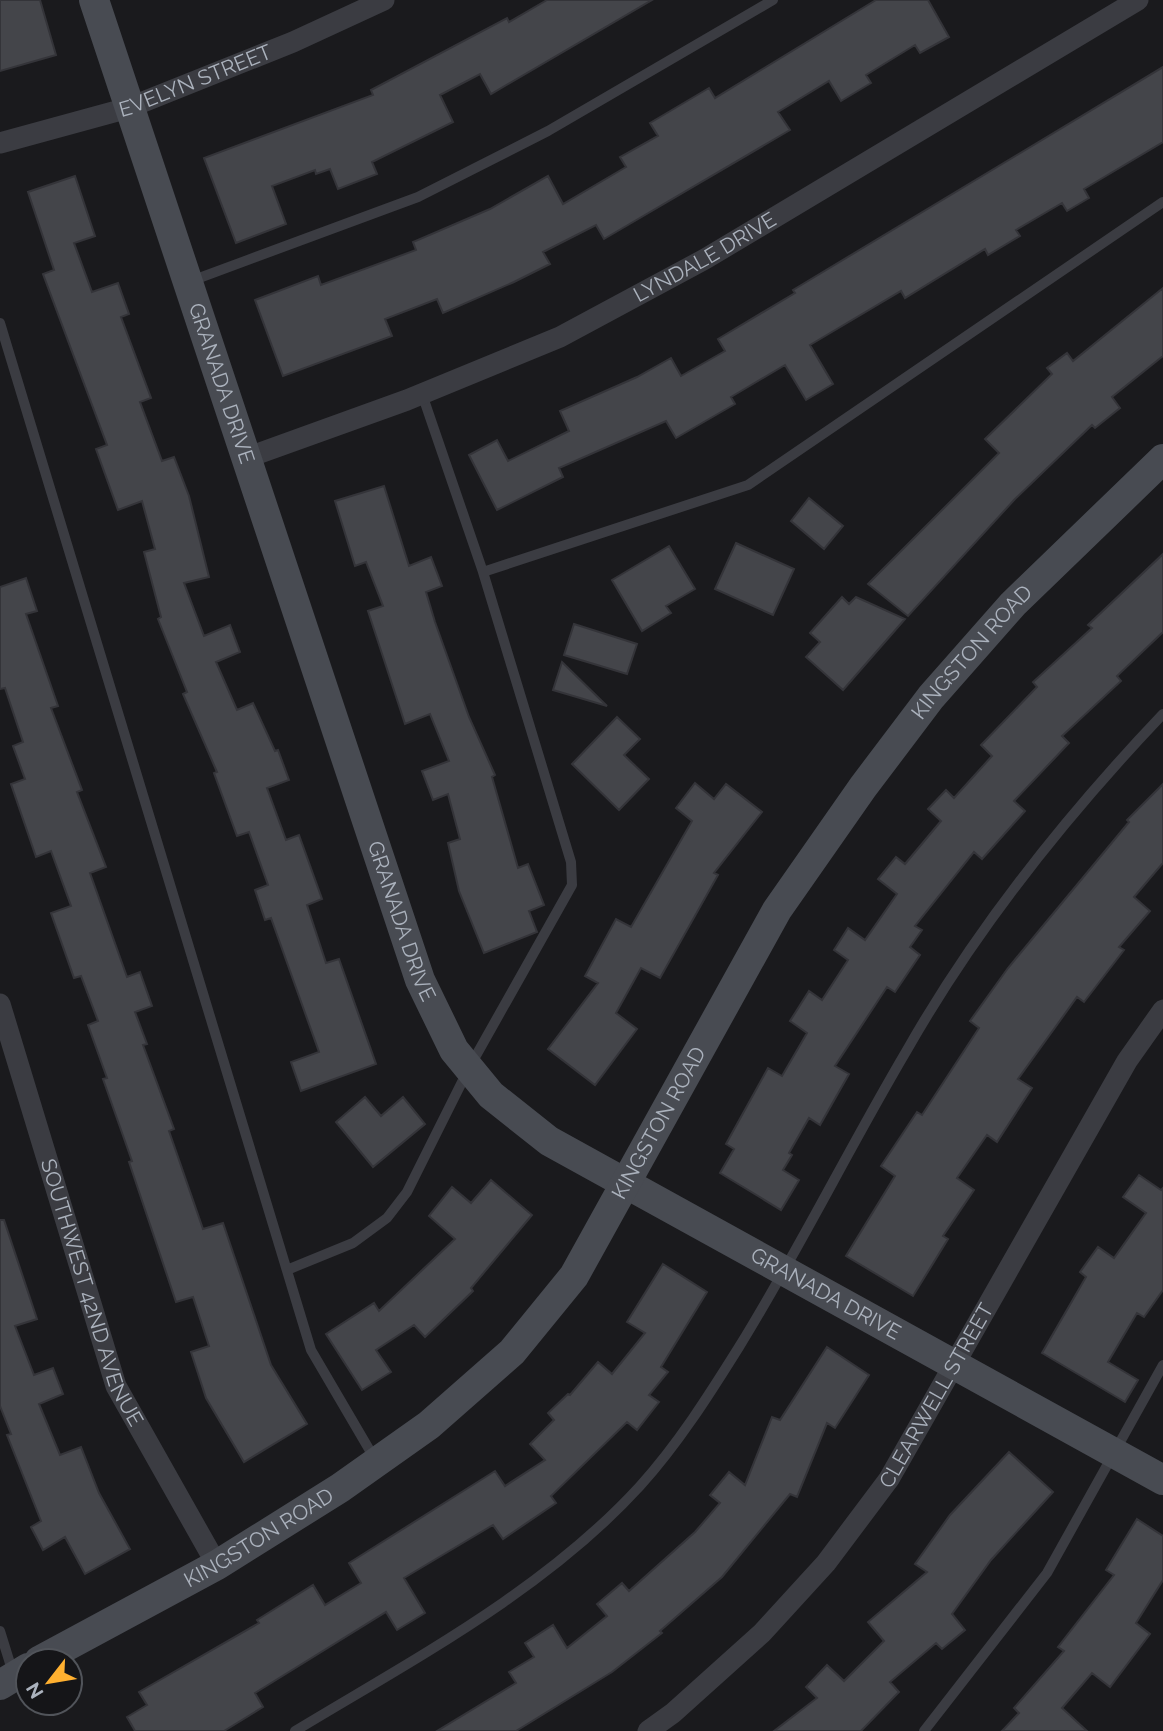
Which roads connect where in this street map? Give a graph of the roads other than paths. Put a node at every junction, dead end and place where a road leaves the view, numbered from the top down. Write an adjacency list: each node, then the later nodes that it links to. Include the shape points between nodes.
1 (94, 0): 5 (street, GRANADA DRIVE)
2 (384, 0): 5 (street, EVELYN STREET)
3 (773, 0): 8 (lane, via 548,131 418,197)
4 (1138, 0): 10 (street, LYNDALE DRIVE, via 705,259 560,337)
5 (128, 108): 6 (street, EVELYN STREET); 8 (street, GRANADA DRIVE)
6 (0, 143)
7 (1163, 202): 13 (lane, via 748,485)
8 (187, 282): 11 (street, GRANADA DRIVE)
9 (0, 323): 19 (lane)
10 (422, 394): 11 (street, LYNDALE DRIVE); 13 (lane)
11 (246, 458): 17 (street, GRANADA DRIVE, via 420,980 454,1050)
12 (1163, 458): 18 (street, KINGSTON ROAD, via 1013,604 931,697 863,788 777,910)
13 (483, 572): 17 (lane, via 571,862 572,885)
14 (1163, 714): 20 (lane, via 1093,788 984,928 907,1048)
15 (0, 1004): 26 (street, SOUTHWEST 42ND AVENUE, via 116,1385)
16 (1163, 1010): 21 (street, CLEARWELL STREET, via 1127,1061)
17 (469, 1068): 18 (street, GRANADA DRIVE, via 491,1095 549,1141); 19 (lane, via 407,1192 387,1218 353,1243)
18 (625, 1185): 20 (street, GRANADA DRIVE); 24 (street, KINGSTON ROAD, via 574,1276 512,1352 429,1425)
19 (287, 1270): 24 (lane, via 311,1350)
20 (786, 1272): 21 (street, GRANADA DRIVE); 30 (lane, via 665,1457 593,1531 497,1606)
21 (955, 1364): 23 (street, GRANADA DRIVE); 31 (street, CLEARWELL STREET, via 889,1479 826,1563 762,1633)
22 (1163, 1366): 23 (lane)
23 (1114, 1452): 25 (street, GRANADA DRIVE); 32 (lane, via 1047,1573)
24 (376, 1462): 26 (street, KINGSTON ROAD)
25 (1163, 1480)
26 (217, 1565): 28 (street, KINGSTON ROAD)
27 (0, 1631): 29 (lane)
28 (66, 1647)
29 (14, 1660)
30 (295, 1731)
31 (648, 1731)
32 (924, 1731)

